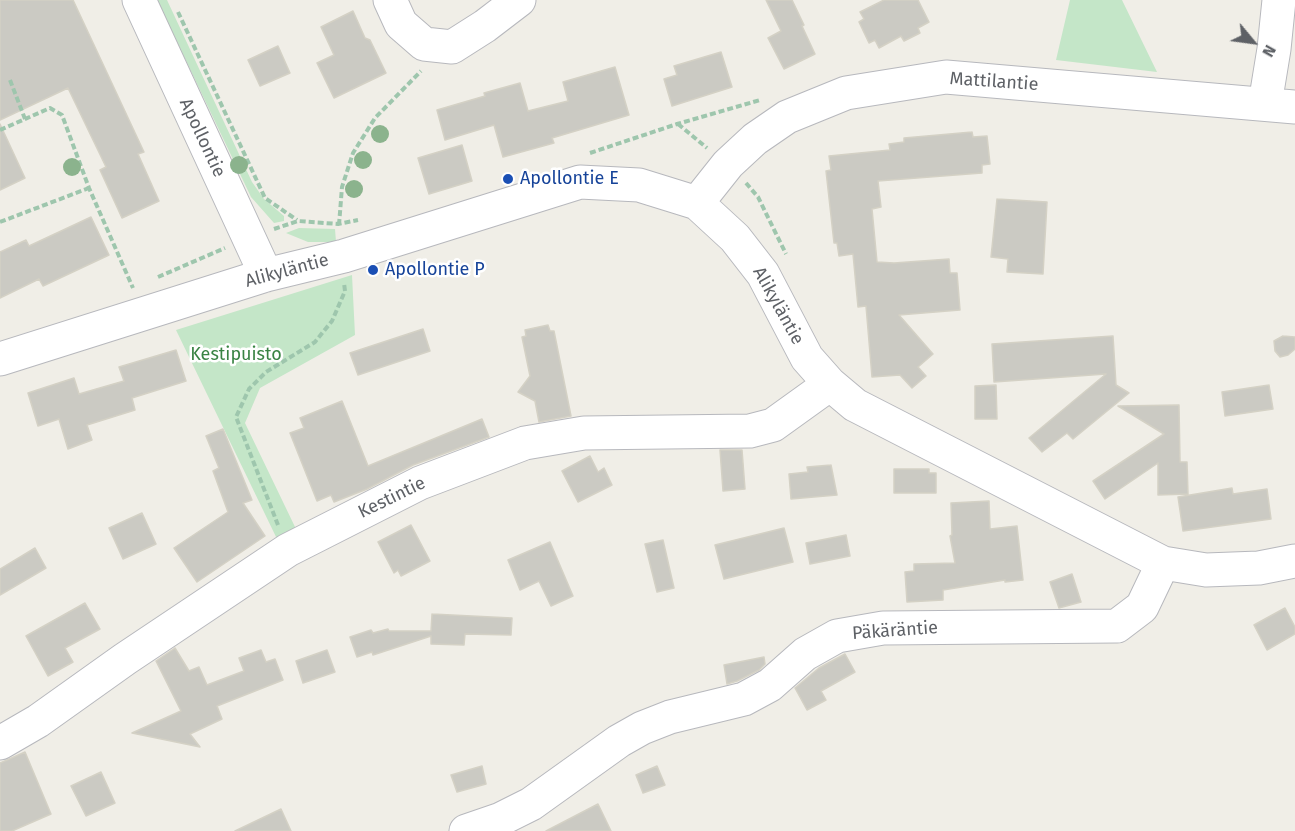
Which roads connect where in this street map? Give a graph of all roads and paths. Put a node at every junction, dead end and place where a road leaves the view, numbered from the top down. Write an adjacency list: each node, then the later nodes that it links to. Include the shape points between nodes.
1 (139, 0): 21 (street, Apollontie)
2 (390, 0): 6 (street, via 401,24 424,44)
3 (519, 0): 6 (street, via 452,47)
4 (1279, 0): 9 (street, via 1274,49)
5 (178, 10): 18 (path, via 265,198)
6 (445, 47): 20 (path, via 375,118 353,153 342,187)
7 (10, 80): 10 (path)
8 (763, 99): 11 (path)
9 (1280, 106): 14 (street, Mattilantie, via 946,77 846,93 787,117)
10 (25, 119): 12 (path); 15 (path, via 50,108 62,115)
11 (678, 124): 13 (path); 14 (path)
12 (0, 130)
13 (580, 156)
14 (728, 164): 16 (street, Mattilantie); 23 (path, via 758,197)
15 (89, 188): 19 (path); 26 (path)
16 (697, 203): 22 (street, Alikyläntie, via 639,185 580,182); 28 (street, Alikyläntie, via 735,237 763,274 807,358)
17 (361, 219): 20 (path)
18 (298, 221): 20 (path); 21 (path)
19 (0, 222)
20 (338, 224): 22 (path)
21 (248, 238): 24 (street, Apollontie); 25 (path)
22 (344, 256): 24 (street, Alikyläntie); 29 (path, via 345,291 332,321 315,342 266,372 249,388 236,417)
23 (788, 258)
24 (266, 275): 26 (street, Alikyläntie)
25 (150, 280)
26 (135, 294): 27 (street, Alikyläntie)
27 (0, 359)
28 (830, 384): 29 (street, Kestintie, via 773,425 750,431 584,433 525,443 420,483); 31 (street, Alikyläntie, via 855,405)
29 (288, 550): 32 (street, Kestintie, via 38,721)
30 (1295, 561): 31 (street, Alikyläntie, via 1259,568 1206,570)
31 (1163, 562): 33 (street, Päkäräntie, via 1142,608 1117,626 883,628 837,636 805,654 770,684 744,699 642,728 531,804)
32 (0, 742)
33 (466, 831)

